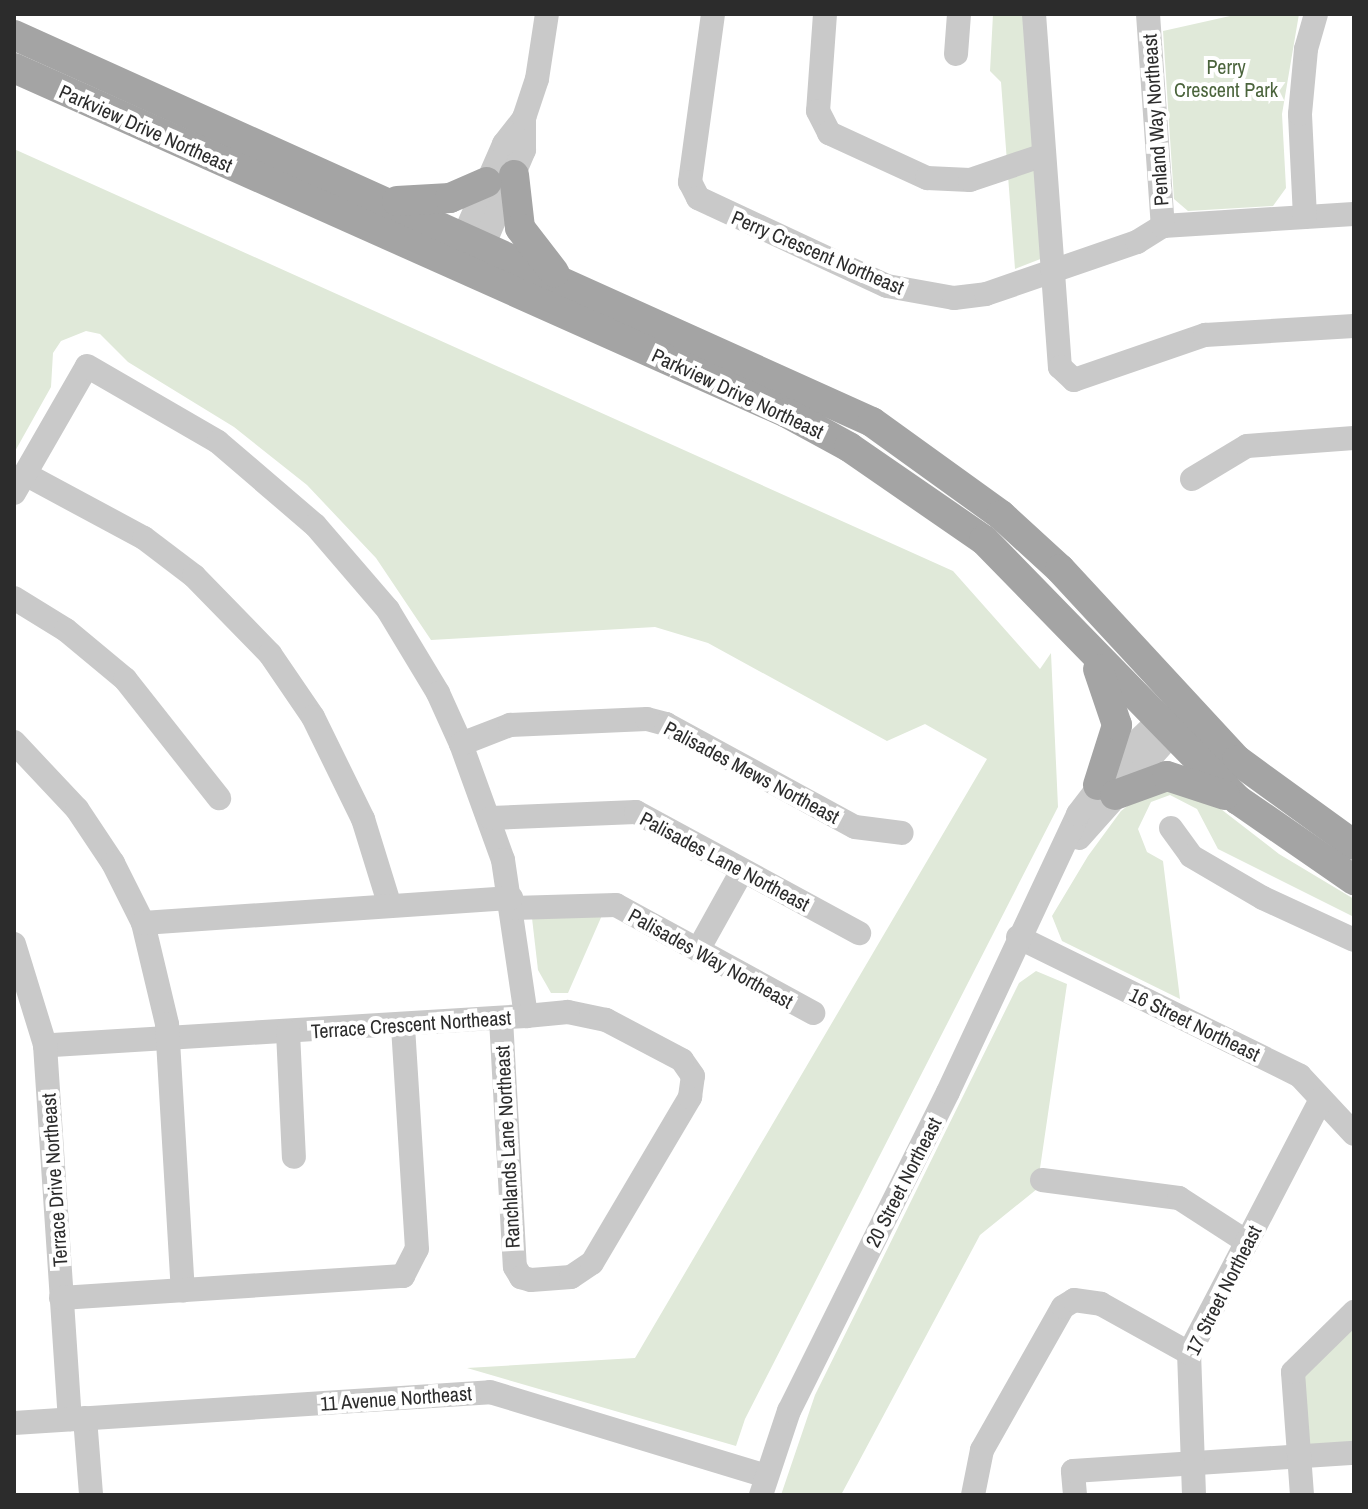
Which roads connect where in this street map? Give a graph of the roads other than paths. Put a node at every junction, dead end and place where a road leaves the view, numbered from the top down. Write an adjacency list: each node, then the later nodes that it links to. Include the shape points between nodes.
1 (547, 14): 12 (street, via 537,79 524,118 504,144)
2 (713, 14): 18 (street, Perry Crescent Northeast, via 690,182 698,198 887,286 920,295 986,294)
3 (825, 14): 11 (street, via 818,111 829,133 927,178 970,180)
4 (959, 14): 9 (street)
5 (1034, 14): 11 (street)
6 (1148, 14): 16 (street, Penland Way Northeast)
7 (1316, 14): 15 (street, via 1306,49 1300,114)
8 (14, 35): 13 (main road, Parkview Drive Northeast)
9 (956, 54)
10 (14, 68): 17 (main road, Parkview Drive Northeast)
11 (1044, 155): 18 (street)
12 (500, 178): 13 (main road, via 450,198); 17 (street); 19 (main road, via 520,228)
13 (385, 200): 17 (main road, Parkview Drive Northeast)
14 (1354, 214): 15 (street, Perry Crescent Northeast)
15 (1305, 217): 16 (street, Perry Crescent Northeast)
16 (1163, 226): 18 (street, Perry Crescent Northeast, via 1137,242)
17 (468, 253): 19 (main road, Parkview Drive Northeast); 25 (main road, Parkview Drive Northeast, via 849,447 984,540)
18 (1053, 271): 20 (street, via 1060,367 1074,380 1205,335)
19 (558, 277): 26 (main road, Parkview Drive Northeast, via 797,384 872,422 935,463 1060,569)
20 (1354, 326)
21 (1354, 438): 22 (street, via 1247,446)
22 (1192, 479)
23 (19, 483): 28 (street, Terrace Crescent Northeast, via 87,366 181,417 286,497 361,574 417,655); 39 (street, via 144,538 194,576 270,654 313,717 363,819)
24 (14, 598): 30 (street, via 66,630 125,679)
25 (1091, 652): 26 (main road, Parkview Drive Northeast); 29 (main road, via 1117,725)
26 (1174, 717): 29 (street, 20 Street Northeast); 31 (main road, Parkview Drive Northeast); 35 (main road, Parkview Drive Northeast)
27 (14, 742): 40 (street, via 77,809 113,863)
28 (461, 744): 32 (street, Terrace Crescent Northeast); 34 (street, Palisades Mews Northeast, via 510,725 647,719 666,724 855,827)
29 (1106, 790): 31 (main road, via 1167,776); 42 (street, 20 Street Northeast)
30 (219, 798)
31 (1238, 800): 37 (main road, Parkview Drive Northeast)
32 (491, 818): 36 (street, Palisades Lane Northeast, via 636,812); 38 (street, Terrace Crescent Northeast)
33 (1171, 828): 43 (street, via 1191,856 1263,898)
34 (902, 833)
35 (1354, 845)
36 (742, 871): 41 (street, Palisades Lane Northeast); 45 (street)
37 (1354, 880)
38 (512, 903): 39 (street, Palisades Way Northeast); 45 (street, Palisades Way Northeast, via 616,905); 47 (street, Terrace Crescent Northeast)
39 (390, 906): 40 (street, Palisades Way Northeast)
40 (143, 923): 51 (street)
41 (859, 933)
42 (1018, 937): 53 (street, 16 Street Northeast, via 1300,1076); 67 (street, 20 Street Northeast, via 948,1092 789,1411)
43 (1354, 940)
44 (14, 944): 52 (street, Terrace Drive Northeast)
45 (698, 950): 46 (street, Palisades Way Northeast)
46 (813, 1013)
47 (526, 1016): 48 (street, Terrace Crescent Northeast); 48 (street, Ranchlands Lane Northeast, via 568,1012 606,1020 682,1060 693,1076 690,1097 592,1263 571,1277 531,1280 515,1267)
48 (501, 1019): 49 (street, Terrace Crescent Northeast)
49 (403, 1024): 50 (street, Terrace Crescent Northeast); 58 (street, via 417,1249 411,1269 394,1279)
50 (288, 1032): 51 (street, Terrace Crescent Northeast); 55 (street)
51 (168, 1039): 52 (street, Terrace Crescent Northeast); 58 (street)
52 (45, 1045): 59 (street, Terrace Drive Northeast)
53 (1321, 1099): 54 (street, 16 Street Northeast); 57 (street, 17 Street Northeast)
54 (1354, 1134)
55 (294, 1157)
56 (1042, 1180): 57 (street, via 1179,1198)
57 (1247, 1242): 61 (street, 17 Street Northeast)
58 (183, 1291): 59 (street)
59 (61, 1298): 62 (street, Terrace Drive Northeast)
60 (1354, 1312): 65 (street, via 1293,1372)
61 (1189, 1353): 66 (street, 17 Street Northeast); 69 (street, via 1101,1304 1074,1300 1063,1307 982,1450)
62 (78, 1419): 63 (street, 11 Avenue Northeast); 67 (street, 11 Avenue Northeast, via 490,1392); 68 (street, Terrace Drive Northeast)
63 (14, 1423)
64 (1354, 1453): 65 (street)
65 (1299, 1456): 66 (street); 72 (street)
66 (1192, 1463): 70 (street, via 1073,1471); 71 (street, 17 Street Northeast)
67 (764, 1486)
68 (91, 1495)
69 (973, 1495)
70 (1075, 1495)
71 (1194, 1495)
72 (1302, 1495)

